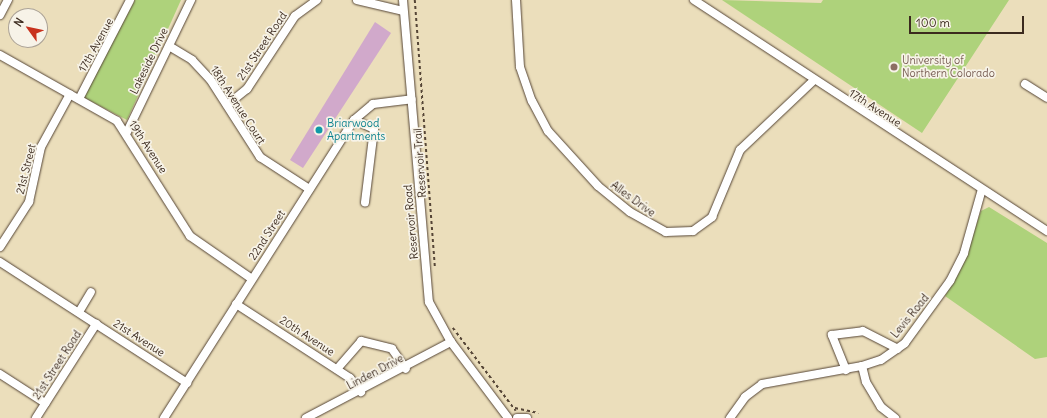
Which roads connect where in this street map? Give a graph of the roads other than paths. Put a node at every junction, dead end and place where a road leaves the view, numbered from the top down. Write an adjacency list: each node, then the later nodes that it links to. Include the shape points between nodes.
1 (8, 0): 10 (street)
2 (130, 0): 17 (street, 17th Avenue)
3 (191, 0): 11 (street, Lakeside Drive)
4 (317, 0): 19 (street, 21st Street Road, via 295,16 248,89)
5 (357, 0): 9 (street)
6 (402, 0): 9 (street, Reservoir Road)
7 (516, 0): 13 (street, Alles Drive, via 520,67 539,116 572,160 647,224 679,234 703,226 718,206 733,162 753,135)
8 (694, 0): 13 (street, 17th Avenue)
9 (403, 11): 18 (street, Reservoir Road)
10 (0, 15)
11 (170, 46): 19 (street, 18th Avenue Court, via 198,65); 21 (street, Lakeside Drive)
12 (0, 55): 15 (street, 19th Avenue)
13 (813, 81): 23 (street, 17th Avenue)
14 (1025, 84): 16 (street)
15 (70, 94): 17 (street, 19th Avenue); 26 (street, 21st Street, via 41,147 29,202)
16 (1047, 98)
17 (79, 99): 21 (street, 19th Avenue, via 117,121)
18 (412, 99): 20 (street, 22nd Street, via 373,104); 33 (street, Reservoir Road, via 429,302)
19 (227, 105): 22 (street, 18th Avenue Court, via 260,157)
20 (354, 120): 22 (street, 22nd Street); 24 (street, via 374,129)
21 (127, 132): 28 (street, 19th Avenue, via 190,236)
22 (309, 189): 28 (street, 22nd Street)
23 (982, 189): 25 (street, 17th Avenue); 34 (street, Levis Road, via 964,253 950,282)
24 (365, 202)
25 (1047, 231)
26 (0, 247)
27 (0, 262): 31 (street, 21st Avenue)
28 (252, 278): 30 (street, 22nd Street)
29 (91, 292): 31 (street)
30 (236, 304): 37 (street, 20th Avenue); 40 (street, 22nd Street)
31 (79, 312): 32 (street, 21st Avenue)
32 (96, 324): 40 (street, 21st Avenue); 42 (street, 21st Street Road)
33 (451, 342): 36 (street, Linden Drive); 46 (street, Reservoir Road)
34 (898, 349): 35 (street, Levis Road, via 881,360); 38 (street, via 863,331 832,335)
35 (862, 366): 38 (street, Levis Road); 50 (street, via 874,395)
36 (406, 368): 37 (street, via 392,349 361,341); 41 (street, Linden Drive)
37 (337, 369): 41 (street, 20th Avenue, via 350,378)
38 (846, 370): 49 (street, Levis Road, via 762,384 745,397)
39 (0, 374): 42 (street)
40 (187, 383): 43 (street, 22nd Street)
41 (361, 392): 45 (street, Linden Drive)
42 (45, 403): 44 (street, 21st Street Road)
43 (168, 417)
44 (36, 418)
45 (306, 418)
46 (508, 418)
47 (518, 418): 48 (street)
48 (527, 418)
49 (730, 418)
50 (894, 418)

